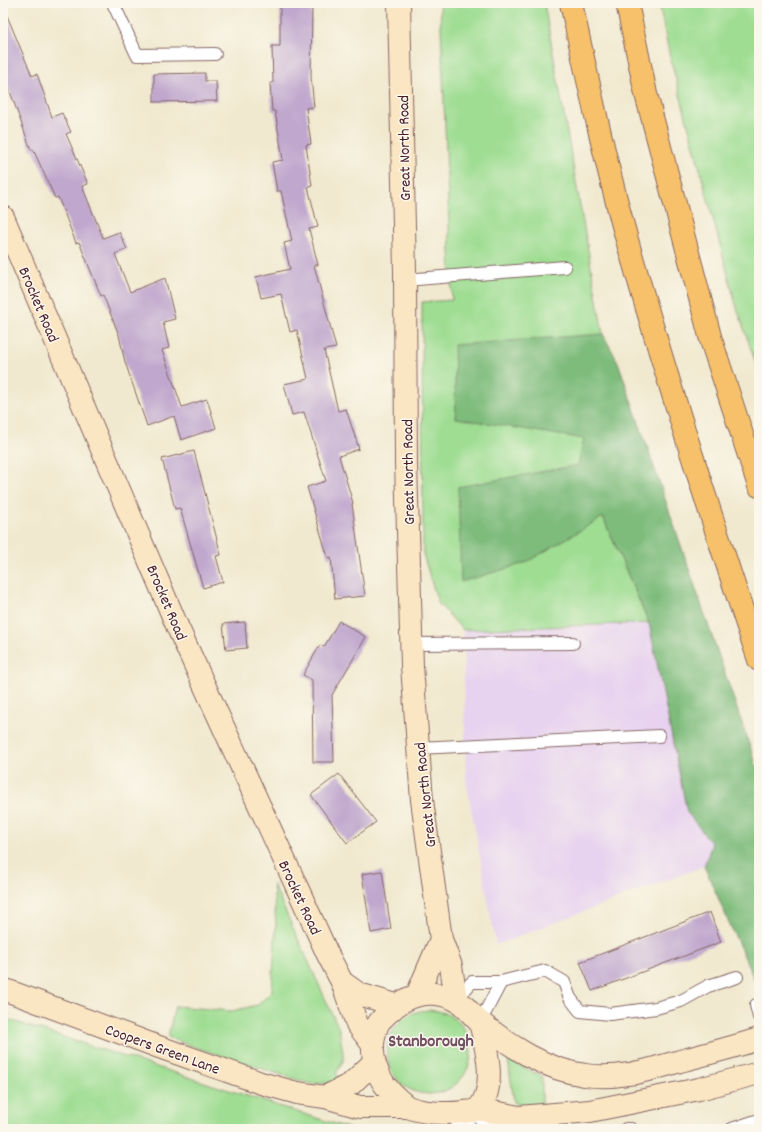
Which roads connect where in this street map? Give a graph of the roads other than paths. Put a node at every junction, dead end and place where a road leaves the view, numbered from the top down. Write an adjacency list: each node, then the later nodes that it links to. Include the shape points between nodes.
1 (113, 3): 5 (lane, via 137,55)
2 (400, 3): 8 (main road, Great North Road)
3 (571, 3): 12 (highway, via 599,132 629,246)
4 (627, 3): 9 (highway, via 646,94 709,333)
5 (215, 54)
6 (3, 217): 17 (main road, Brocket Road, via 178,628)
7 (565, 266): 8 (lane)
8 (405, 280): 11 (main road, Great North Road, via 406,463)
9 (759, 486)
10 (573, 642): 11 (lane)
11 (412, 644): 14 (main road, Great North Road)
12 (759, 660)
13 (659, 736): 14 (lane)
14 (418, 748): 15 (main road, Great North Road, via 422,800)
15 (441, 939): 20 (main road); 21 (main road, Great North Road, via 451,966)
16 (737, 977): 18 (lane, via 708,986 681,1001 656,1008 610,1014 580,1011 570,998 564,982 546,971)
17 (342, 982): 22 (main road, Brocket Road, via 359,994); 25 (main road, Brocket Road, via 357,1024)
18 (501, 982): 21 (lane, via 472,982); 23 (lane)
19 (3, 989): 27 (main road, Coopers Green Lane, via 261,1083 297,1093)
20 (416, 995): 21 (main road, via 429,992); 22 (main road)
21 (456, 999): 23 (main road)
22 (396, 1005): 25 (main road, via 379,1022)
23 (480, 1022): 24 (main road, via 511,1045 547,1064 585,1075 603,1077 632,1075); 29 (main road, via 488,1054 488,1079 483,1100)
24 (759, 1039)
25 (373, 1054): 27 (main road, via 351,1084); 28 (main road, via 381,1081)
26 (759, 1073): 29 (main road, via 699,1089 590,1111 519,1117)
27 (325, 1097): 28 (main road, Coopers Green Lane, via 360,1107)
28 (408, 1107): 29 (main road)
29 (470, 1115): 31 (street)
30 (759, 1120): 34 (lane)
31 (500, 1129)
32 (626, 1129): 33 (lane)
33 (631, 1129)
34 (732, 1129)

